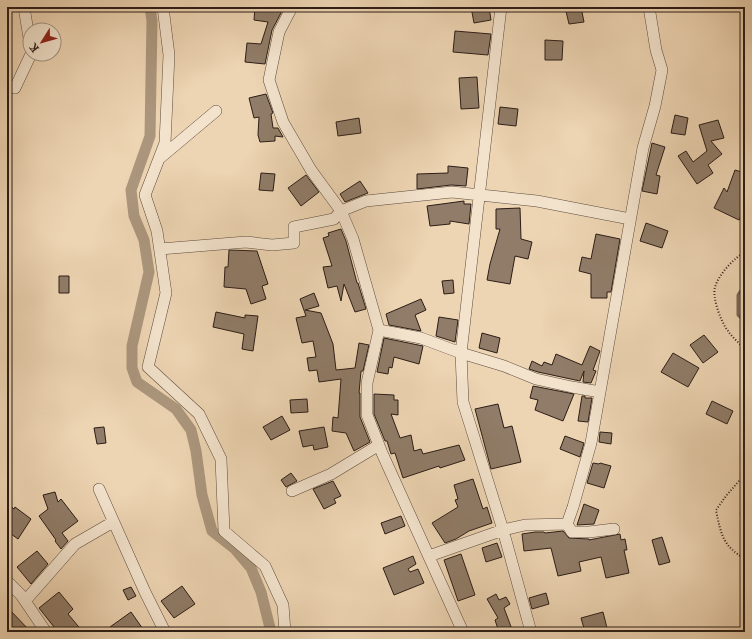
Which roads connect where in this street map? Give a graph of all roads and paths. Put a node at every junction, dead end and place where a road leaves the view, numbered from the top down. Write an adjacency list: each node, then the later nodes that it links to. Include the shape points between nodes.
1 (24, 7): 6 (street)
2 (163, 7): 10 (street, via 169,55 165,143)
3 (292, 7): 12 (street, via 278,32 269,80 283,122 311,170)
4 (501, 7): 11 (street)
5 (649, 7): 13 (street, via 662,70 643,148)
6 (26, 22)
7 (27, 62): 8 (street)
8 (15, 88)
9 (216, 111): 10 (street)
10 (159, 158): 14 (street, via 145,195)
11 (480, 196): 12 (street, via 452,192 366,201); 13 (street, via 538,202); 18 (street)
12 (341, 210): 14 (street, via 334,219 294,227 294,244 246,242); 16 (street, via 353,239)
13 (630, 219): 19 (street)
14 (160, 249): 34 (street, via 166,293 148,367 199,414 221,459 224,531 265,566 283,605)
15 (745, 252): 17 (path, via 734,259 715,287 720,318)
16 (378, 330): 18 (street, via 421,338); 20 (street, via 367,383 367,415)
17 (745, 349)
18 (462, 353): 19 (street, via 536,379); 27 (street, via 463,402)
19 (600, 392): 25 (street, via 591,443)
20 (379, 445): 23 (street, via 331,474); 28 (street)
21 (745, 474): 29 (path, via 716,510 722,538)
22 (99, 489): 24 (street)
23 (292, 491)
24 (114, 522): 31 (street, via 76,544); 33 (street)
25 (567, 524): 26 (street, via 572,532); 27 (street, via 525,525)
26 (614, 529)
27 (503, 530): 28 (street); 36 (street)
28 (430, 556): 35 (street)
29 (745, 560)
30 (7, 581): 31 (street)
31 (25, 601): 32 (street)
32 (46, 632)
33 (165, 632)
34 (285, 632)
35 (463, 632)
36 (531, 632)

